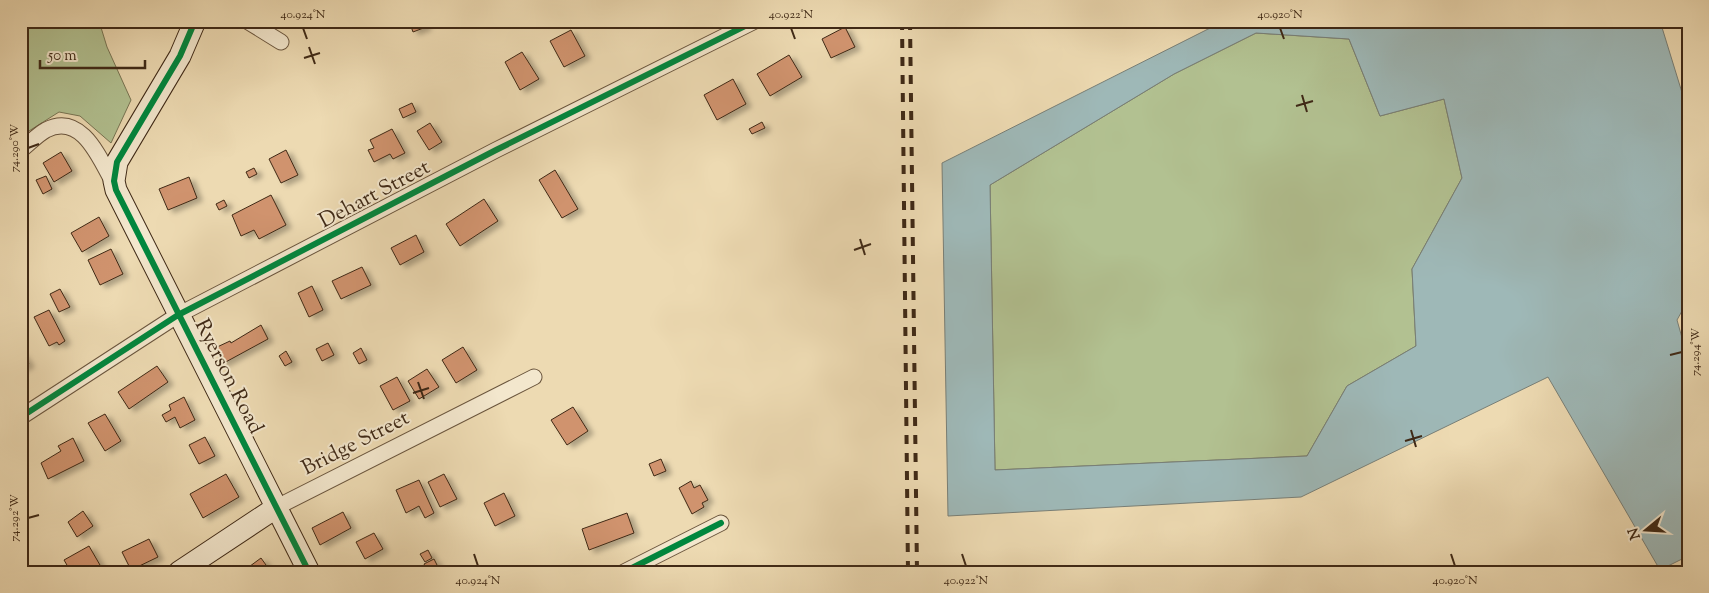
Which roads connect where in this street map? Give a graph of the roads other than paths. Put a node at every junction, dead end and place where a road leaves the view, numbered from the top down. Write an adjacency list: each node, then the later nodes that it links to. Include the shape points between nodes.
1 (195, 21): 6 (street, via 180,56 118,162)
2 (247, 21): 4 (street)
3 (755, 21): 7 (street, Dehart Street, via 488,154)
4 (281, 42)
5 (21, 150): 6 (street, via 45,130 73,128 88,139)
6 (115, 188): 7 (street, Ryerson Road)
7 (178, 315): 9 (street, Dehart Street); 10 (street, Ryerson Road)
8 (534, 377): 10 (street, Bridge Street)
9 (21, 417)
10 (276, 507): 12 (street); 13 (street, Ryerson Road)
11 (721, 523): 14 (street)
12 (179, 572)
13 (309, 572)
14 (624, 572)

